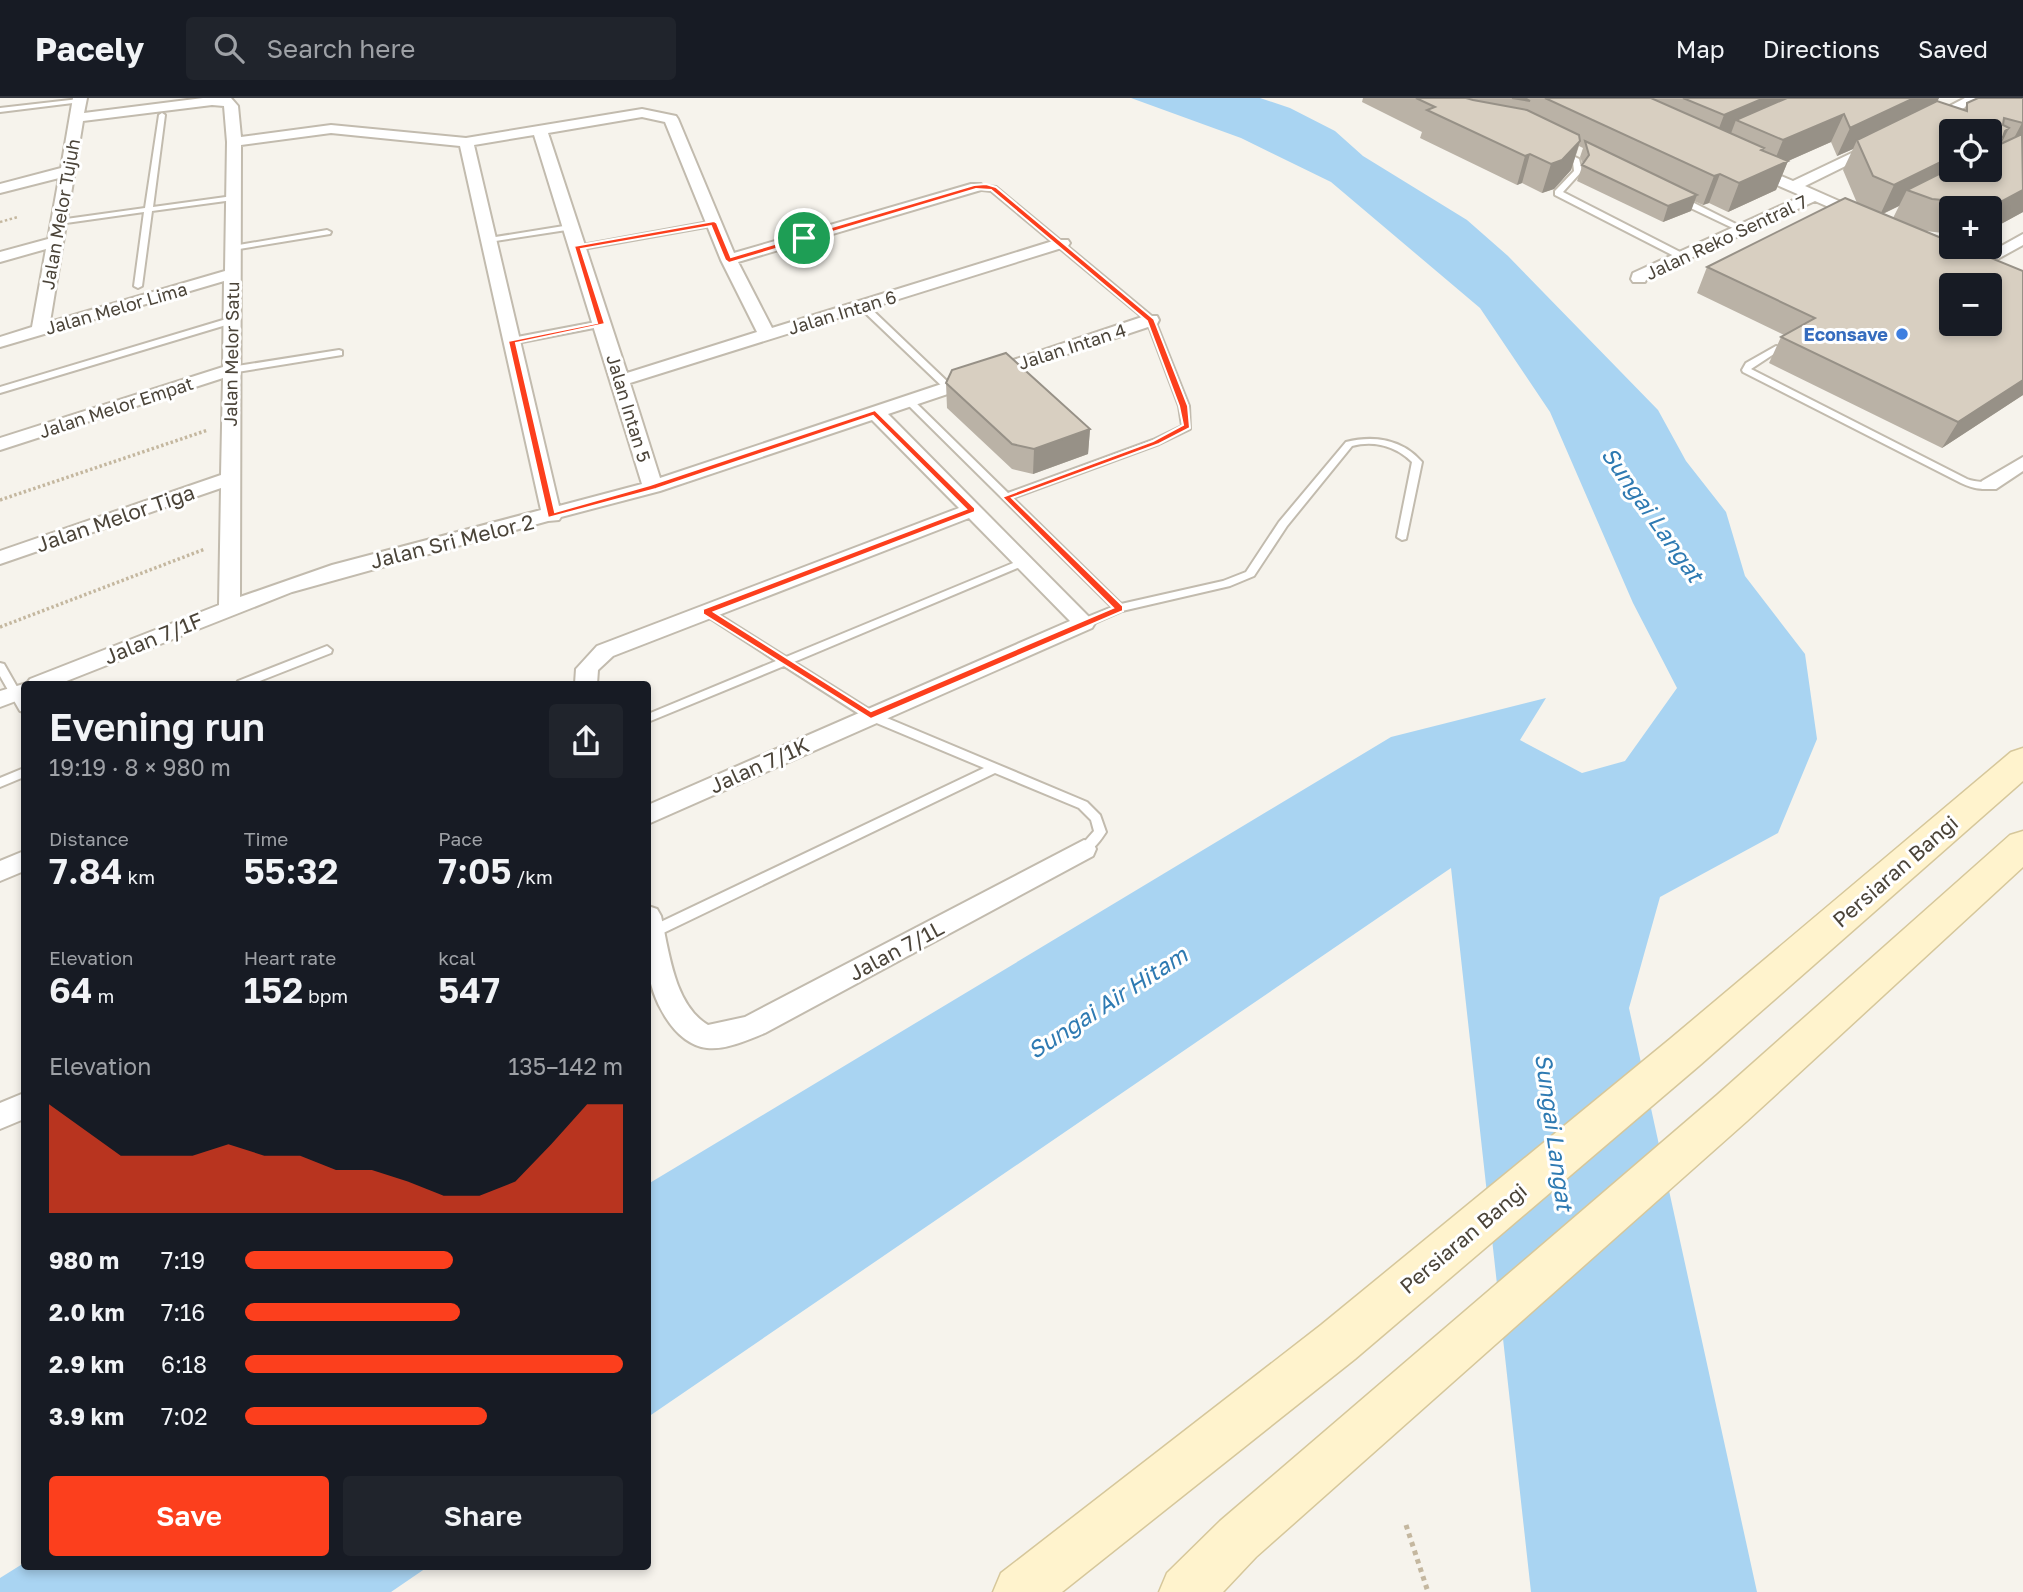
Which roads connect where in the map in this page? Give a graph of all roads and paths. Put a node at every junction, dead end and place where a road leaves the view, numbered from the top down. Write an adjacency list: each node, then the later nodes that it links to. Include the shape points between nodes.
1 (1976, 98): 6 (street)
2 (80, 100): 3 (lane); 5 (street, Jalan Melor Tujuh)
3 (0, 110)
4 (162, 115): 20 (lane)
5 (76, 118): 8 (street, Jalan Melor Satu, via 227,102); 13 (street, Jalan Melor Tujuh)
6 (1920, 128)
7 (540, 130): 9 (street); 25 (street, via 642,113 671,119); 26 (street, Jalan Intan 5)
8 (233, 142): 9 (street, via 331,129); 19 (street, Jalan Melor Satu)
9 (466, 142): 30 (street)
10 (1885, 142): 15 (street)
11 (1554, 150): 35 (lane, via 1576,161 1578,171 1558,193)
12 (1732, 160): 15 (street)
13 (68, 172): 16 (street); 23 (street, Jalan Melor Tujuh)
14 (976, 187): 32 (lane, via 993,188); 37 (street)
15 (1792, 187): 18 (street)
16 (0, 189)
17 (1667, 193): 27 (lane)
18 (1814, 196): 24 (street); 27 (street, Jalan Reko Sentral 7)
19 (233, 198): 20 (lane); 33 (street, Jalan Melor Satu)
20 (150, 210): 23 (lane); 41 (lane)
21 (18, 217): 22 (path)
22 (0, 222)
23 (59, 222): 31 (street, Jalan Melor Tujuh)
24 (1876, 222)
25 (714, 223): 34 (lane); 37 (street)
26 (570, 227): 30 (lane); 34 (street, Jalan Intan 5)
27 (1742, 229): 35 (street, Jalan Reko Sentral 7)
28 (327, 232): 33 (lane)
29 (2023, 239): 38 (street, via 1970,261)
30 (489, 240): 48 (street)
31 (55, 242): 36 (street); 46 (street, Jalan Melor Tujuh)
32 (1062, 243): 42 (street, Jalan Intan 6); 44 (lane)
33 (233, 248): 39 (street, Jalan Melor Satu)
34 (577, 248): 45 (street, Jalan Intan 5)
35 (1681, 256): 40 (street, Jalan Reko Sentral 7, via 1639,275)
36 (0, 257)
37 (729, 260): 47 (street)
38 (1998, 273)
39 (232, 274): 43 (street, Jalan Melor Satu); 46 (street, Jalan Melor Lima)
40 (1639, 279)
41 (138, 286)
42 (862, 306): 47 (street, Jalan Intan 6); 54 (lane)
43 (233, 320): 52 (street, Jalan Melor Satu); 55 (lane)
44 (1151, 320): 54 (street, Jalan Intan 4); 64 (lane, via 1184,406 1187,426 1156,442)
45 (601, 324): 48 (lane); 53 (street, Jalan Intan 5)
46 (40, 330): 49 (street, Jalan Melor Lima)
47 (767, 335): 53 (street, Jalan Intan 6)
48 (512, 341): 67 (street)
49 (0, 342)
50 (1779, 348): 62 (lane, via 1746,370 1964,481)
51 (339, 353): 52 (lane)
52 (231, 370): 58 (street, Jalan Melor Satu); 59 (street, Jalan Melor Empat)
53 (622, 380): 63 (street, Jalan Intan 5)
54 (948, 387): 56 (street, Jalan Intan 4)
55 (0, 390)
56 (909, 401): 57 (street, Jalan Intan 4); 64 (lane)
57 (875, 412): 63 (street, Jalan Sri Melor 2); 66 (street)
58 (229, 423): 61 (street, Jalan Melor Satu); 65 (path)
59 (0, 444)
60 (2023, 463): 62 (street)
61 (230, 478): 69 (street, Jalan Melor Satu); 70 (street, Jalan Melor Tiga)
62 (1989, 485)
63 (653, 487): 67 (street, Jalan Sri Melor 2)
64 (1006, 497): 73 (lane)
65 (0, 500)
66 (972, 510): 71 (street); 74 (street)
67 (552, 516): 72 (street, Jalan Sri Melor 2, via 339,570)
68 (1402, 537): 73 (lane, via 1417,462 1409,452 1363,439 1349,444 1283,524 1250,574 1226,584)
69 (229, 540): 72 (street, Jalan Melor Satu); 76 (path)
70 (0, 558)
71 (1023, 562): 75 (street); 78 (lane)
72 (229, 608): 80 (street, Jalan 7/1F)
73 (1119, 608): 75 (lane)
74 (706, 611): 78 (lane); 82 (street, via 605,651 590,663)
75 (1084, 623): 84 (street, Jalan 7/1K)
76 (0, 627)
77 (327, 650): 81 (lane)
78 (783, 660): 84 (lane); 85 (lane)
79 (0, 667): 83 (lane)
80 (46, 681)
81 (250, 681)
82 (585, 681)
83 (16, 698)
84 (871, 716): 87 (lane); 90 (street, Jalan 7/1K)
85 (651, 717)
86 (2023, 761): 100 (main road, Persiaran Bangi, via 1338,1342)
87 (995, 768): 92 (lane, via 1083,805 1096,818 1100,832); 95 (lane)
88 (21, 773): 89 (lane)
89 (0, 783)
90 (651, 814)
91 (2023, 845): 101 (main road, via 1732,1108 1238,1539)
92 (1084, 849): 96 (street, Jalan 7/1L, via 755,1025 728,1033 703,1036 674,1008)
93 (21, 862): 94 (street)
94 (0, 871)
95 (651, 924)
96 (651, 928)
97 (21, 1107): 98 (street)
98 (0, 1116)
99 (1406, 1525): 102 (path)
100 (1020, 1592)
101 (1186, 1592)
102 (1428, 1592)

